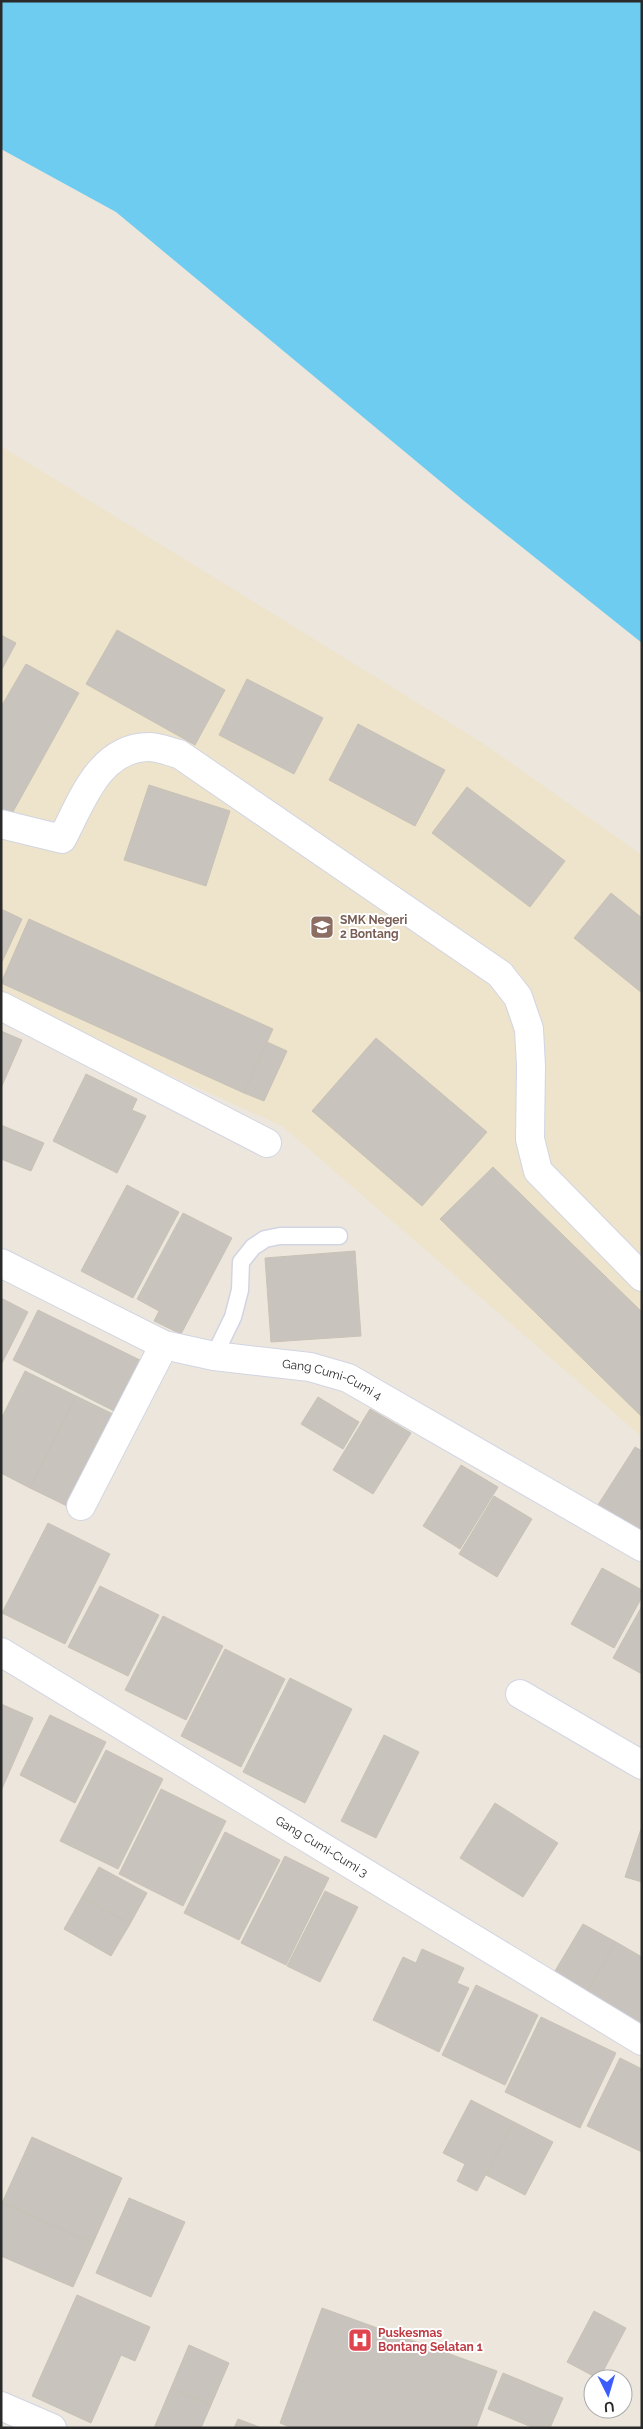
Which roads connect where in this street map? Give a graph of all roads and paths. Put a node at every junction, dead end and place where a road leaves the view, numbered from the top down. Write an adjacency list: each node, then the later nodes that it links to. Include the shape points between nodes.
1 (1, 824): 6 (street, via 62,839 95,776 111,760 129,750 150,747 179,754 492,968 518,997 529,1029 530,1139 538,1171)
2 (1, 1006): 3 (street)
3 (267, 1143)
4 (339, 1236): 8 (lane, via 280,1236 265,1239 253,1247 241,1262 240,1290 233,1317)
5 (1, 1263): 7 (street, Gang Cumi-Cumi 4)
6 (642, 1277)
7 (164, 1345): 8 (street, Gang Cumi-Cumi 4); 9 (street)
8 (214, 1356): 10 (street, Gang Cumi-Cumi 4, via 310,1367 348,1378)
9 (81, 1506)
10 (642, 1547)
11 (1, 1652): 14 (street, Gang Cumi-Cumi 3)
12 (520, 1694): 13 (street)
13 (642, 1765)
14 (642, 2041)
15 (1, 2406): 16 (street)
16 (52, 2428)

